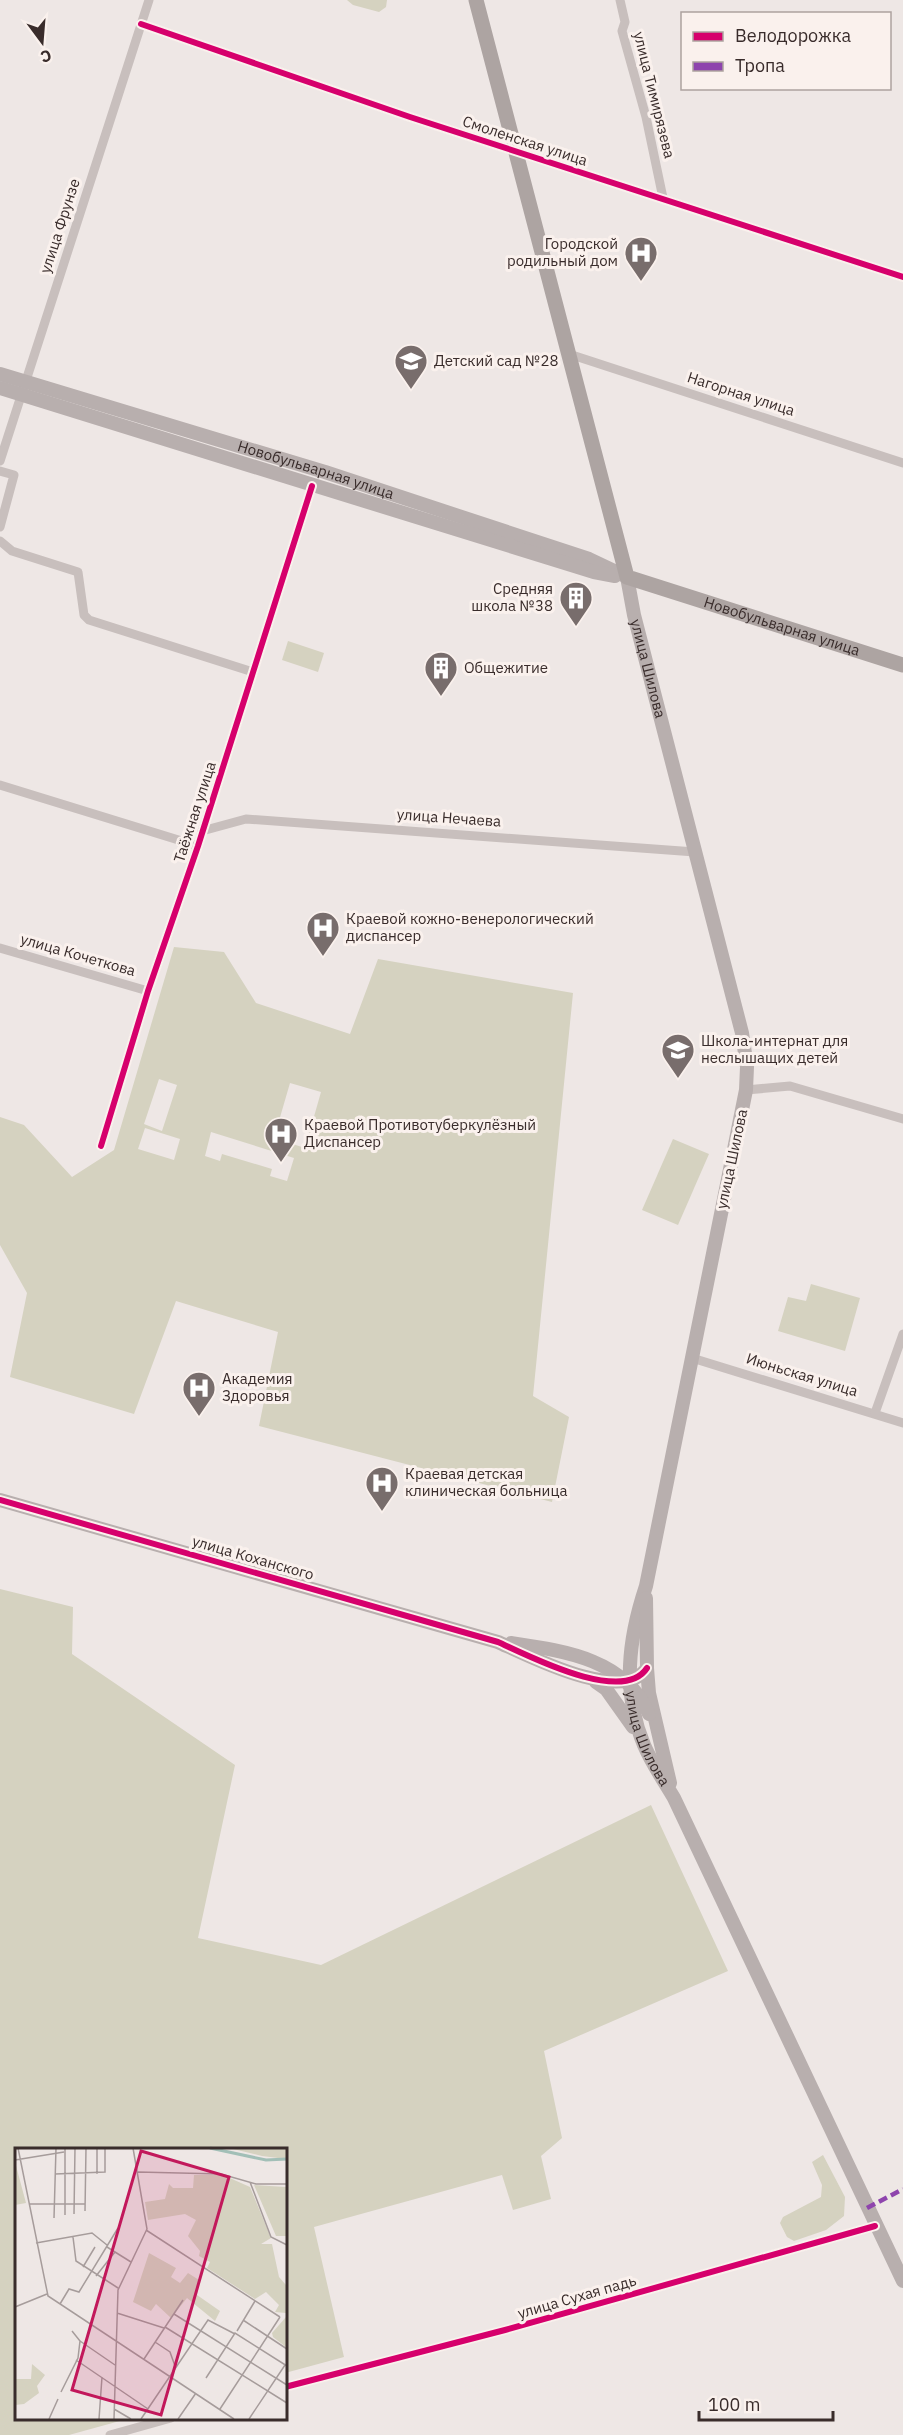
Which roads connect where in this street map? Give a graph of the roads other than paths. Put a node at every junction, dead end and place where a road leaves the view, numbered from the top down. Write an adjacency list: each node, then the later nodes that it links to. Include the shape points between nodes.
1 (149, 0): 4 (street, улица Фрунзе)
2 (476, 0): 5 (main road, улица Шилова)
3 (620, 0): 6 (street, улица Тимирязева, via 625,22 622,31)
4 (141, 24): 5 (street, Смоленская улица); 11 (street, улица Фрунзе)
5 (516, 151): 6 (street, Смоленская улица); 8 (main road, улица Шилова)
6 (663, 198): 7 (street, Смоленская улица)
7 (903, 277)
8 (569, 354): 13 (street, Нагорная улица); 18 (main road, улица Шилова)
9 (0, 374): 11 (main road, Новобульварная улица)
10 (0, 388): 11 (main road, Новобульварная улица)
11 (23, 388): 12 (street, улица Фрунзе); 15 (main road, Новобульварная улица); 18 (main road, Новобульварная улица, via 351,481 589,559)
12 (0, 460)
13 (903, 464)
14 (0, 471): 16 (street, via 14,475)
15 (312, 486): 18 (main road, Новобульварная улица, via 594,572); 20 (street, Таёжная улица)
16 (0, 527)
17 (0, 541): 20 (street, via 12,551 78,572 84,615 89,620)
18 (627, 577): 19 (main road, Новобульварная улица); 24 (main road, улица Шилова)
19 (903, 665)
20 (253, 672): 22 (street, Таёжная улица)
21 (0, 785): 23 (street)
22 (202, 831): 23 (street, Таёжная улица); 24 (street, улица Нечаева, via 246,819)
23 (198, 846): 26 (street, Таёжная улица)
24 (695, 852): 27 (main road, улица Шилова, via 742,1033)
25 (0, 948): 26 (street, улица Кочеткова)
26 (148, 991): 29 (street, Таёжная улица)
27 (746, 1090): 28 (street, via 790,1086); 31 (main road, улица Шилова)
28 (903, 1119)
29 (101, 1146)
30 (903, 1334): 32 (street)
31 (692, 1358): 32 (street, Июньская улица); 35 (main road, улица Шилова)
32 (875, 1413): 33 (street, Июньская улица)
33 (903, 1423)
34 (0, 1500): 37 (main road, улица Коханского)
35 (646, 1586): 36 (main road, улица Шилова); 39 (main road)
36 (634, 1622): 38 (main road, via 617,1659); 41 (main road, улица Шилова)
37 (498, 1642): 38 (main road, via 536,1647); 40 (main road, via 544,1663)
38 (596, 1663): 41 (main road)
39 (646, 1668): 41 (main road); 42 (main road)
40 (587, 1676): 41 (main road, via 612,1683); 43 (main road, via 606,1689 623,1710)
41 (629, 1682): 42 (main road, via 643,1700); 43 (main road, улица Шилова)
42 (660, 1741): 44 (main road)
43 (644, 1747): 44 (main road, улица Шилова)
44 (674, 1798): 45 (main road, улица Шилова)
45 (876, 2226): 46 (main road, улица Шилова); 47 (street, улица Сухая падь)
46 (903, 2281)
47 (286, 2387)
48 (164, 2420): 49 (street)
49 (110, 2435)

